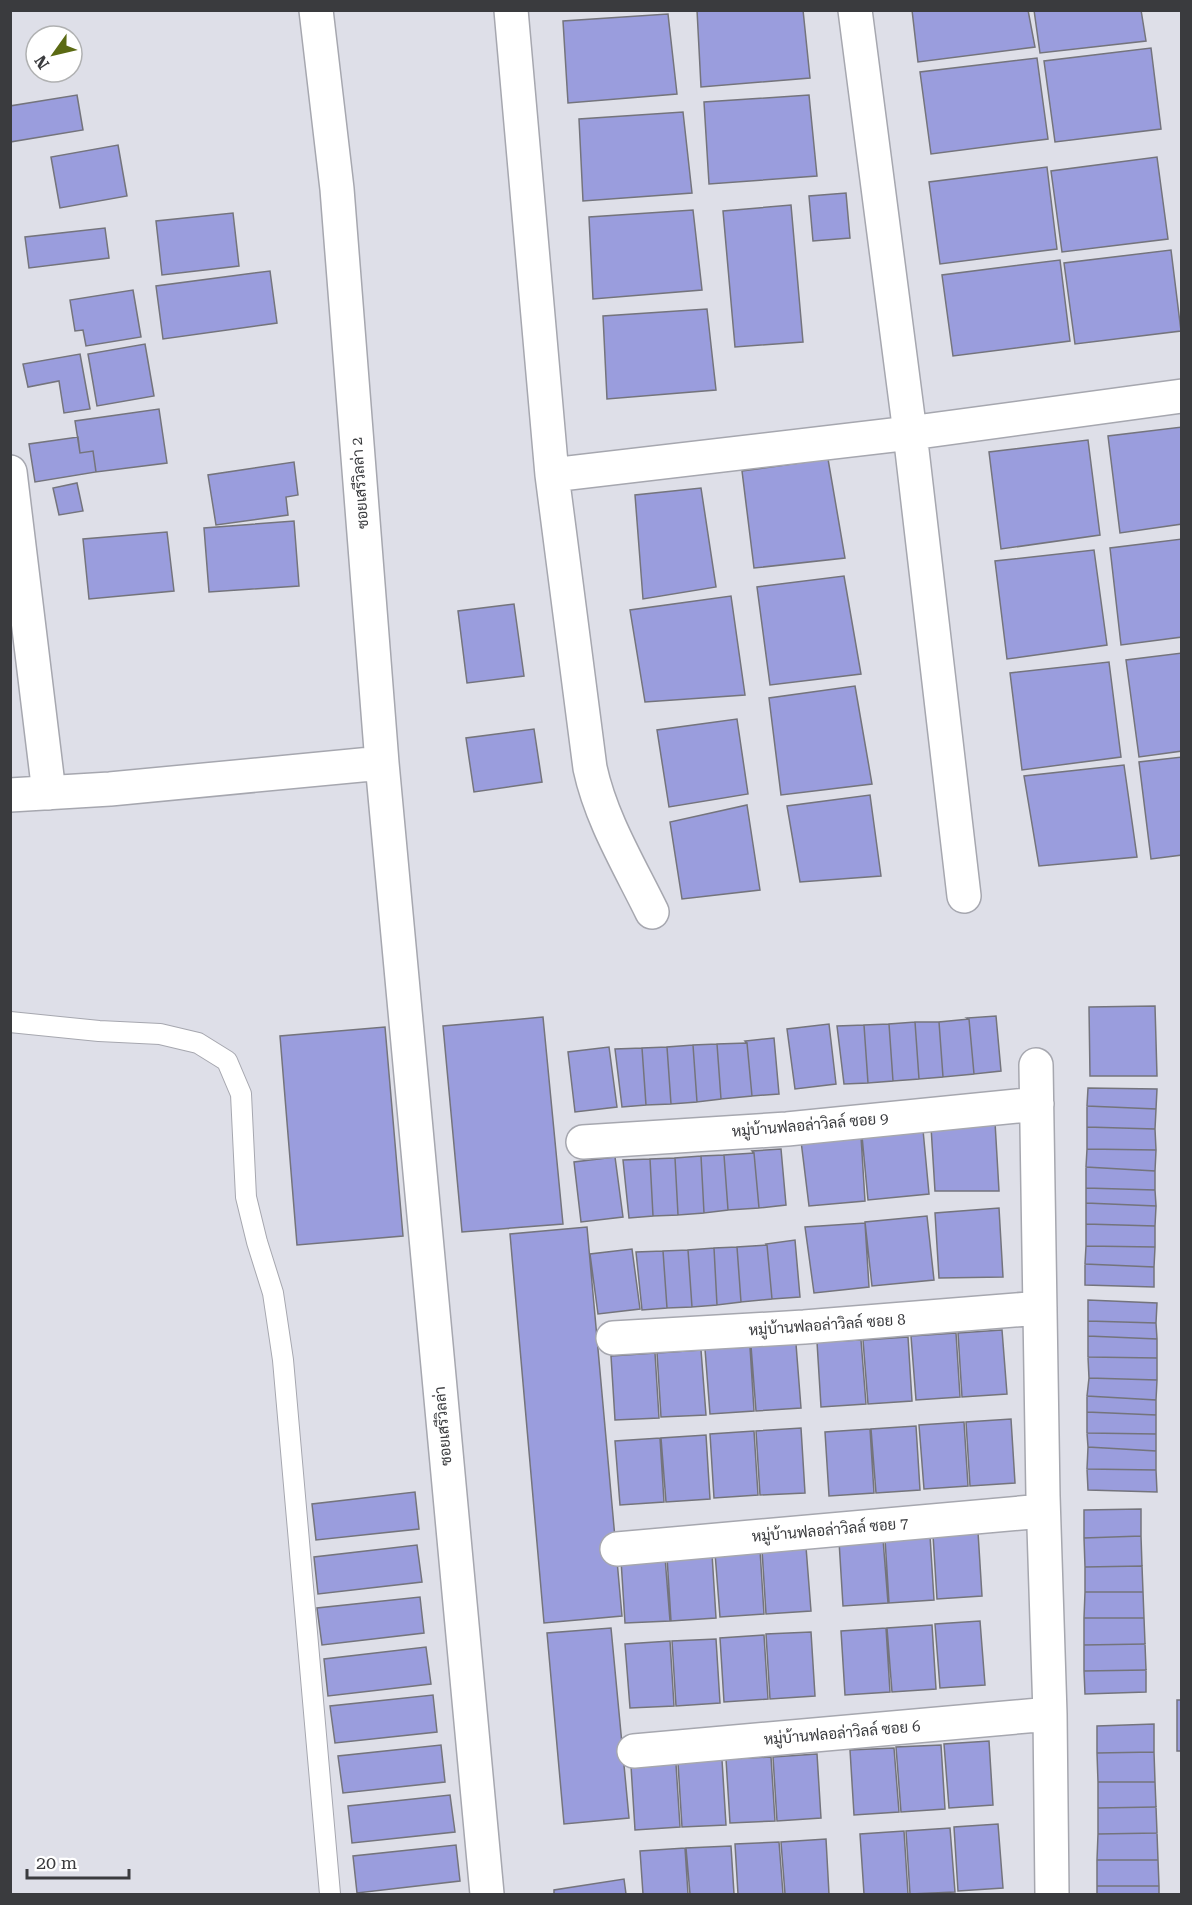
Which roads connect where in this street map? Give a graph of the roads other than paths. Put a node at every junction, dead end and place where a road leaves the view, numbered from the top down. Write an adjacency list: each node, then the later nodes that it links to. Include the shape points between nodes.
1 (316, 10): 8 (street, ซอยเสรีวิลล่า 2, via 337,189)
2 (511, 10): 7 (street)
3 (855, 10): 5 (street)
4 (1182, 396): 5 (street)
5 (910, 433): 7 (street); 11 (street)
6 (10, 472): 9 (street)
7 (552, 475): 12 (street, via 590,768 609,825)
8 (382, 763): 9 (street); 13 (street, ซอยเสรีวิลล่า 2)
9 (49, 793): 10 (street)
10 (10, 795)
11 (964, 896)
12 (652, 912)
13 (400, 957): 25 (street, ซอยเสรีวิลล่า)
14 (10, 1022): 24 (lane, via 160,1034 198,1043 227,1060 241,1094 246,1197 273,1293 283,1360)
15 (1036, 1065): 16 (street)
16 (1037, 1104): 17 (street, หมู่บ้านฟลอล่าวิลล์ ซอย 9, via 787,1129); 18 (street)
17 (583, 1142)
18 (1040, 1308): 19 (street, หมู่บ้านฟลอล่าวิลล์ ซอย 8); 20 (street)
19 (613, 1338)
20 (1043, 1511): 21 (street, หมู่บ้านฟลอล่าวิลล์ ซอย 7); 22 (street)
21 (617, 1549)
22 (1050, 1714): 23 (street, หมู่บ้านฟลอล่าวิลล์ ซอย 6); 26 (street)
23 (634, 1751)
24 (330, 1894)
25 (487, 1894)
26 (1052, 1894)

